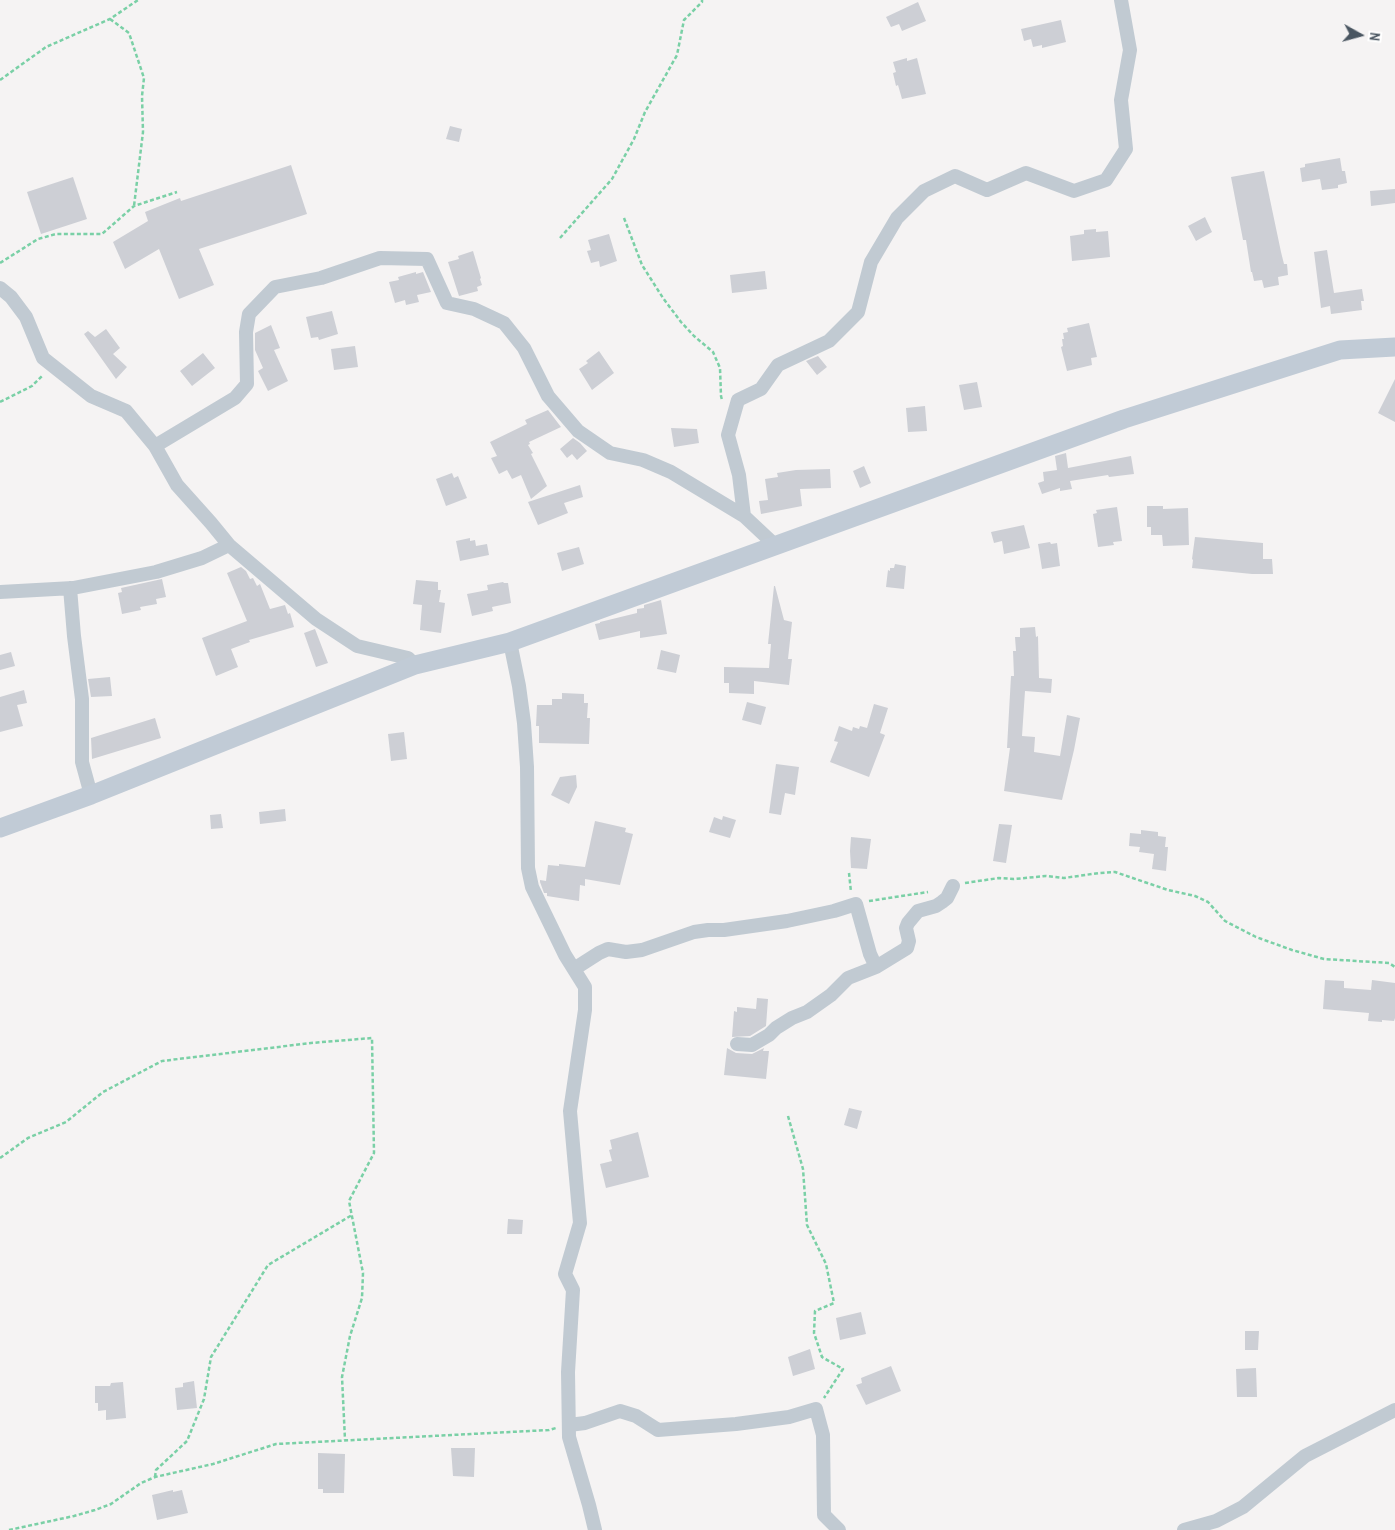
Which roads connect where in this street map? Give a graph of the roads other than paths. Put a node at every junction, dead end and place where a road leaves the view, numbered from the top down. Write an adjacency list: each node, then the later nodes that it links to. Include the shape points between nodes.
1 (1121, 0): 5 (street, via 1130,50 1121,100 1126,149 1106,180 1074,191 1026,173 986,190 955,176 924,191 897,218 871,262 858,312 829,341 778,365 761,389 738,400 728,435 739,475)
2 (0, 288): 4 (street, via 26,317 42,358 91,396 126,411)
3 (1395, 347): 7 (street, via 1340,350 1115,422)
4 (155, 446): 5 (street, via 235,398 247,384 249,314 275,287 321,278 380,258 427,259 446,303 474,309 504,323 524,348 548,396 578,431 610,453 643,460 671,472); 6 (street, via 177,485)
5 (744, 516): 7 (street)
6 (229, 545): 8 (street, via 202,558 156,572); 11 (street, via 316,619 357,646 408,658)
7 (776, 546): 10 (street)
8 (70, 588): 9 (street); 12 (street, via 82,699 82,762)
9 (0, 592)
10 (510, 642): 11 (street); 16 (street, via 524,723 528,868 532,887)
11 (415, 665): 12 (street)
12 (90, 795): 13 (street)
13 (0, 828)
14 (952, 886): 15 (street, via 942,902 918,911 911,918 906,928 907,948)
15 (876, 967): 16 (street, via 856,904 787,921 694,932 642,950 608,950); 17 (street, via 848,978 807,1012 792,1018 752,1045)
16 (574, 969): 19 (street, via 585,987 570,1111 580,1223 565,1274 573,1290 568,1372)
17 (737, 1044)
18 (1395, 1410): 22 (street, via 1305,1456 1243,1507 1216,1521)
19 (569, 1425): 20 (street, via 569,1437); 21 (street, via 620,1411 636,1416 658,1430 789,1417 816,1409 823,1435 824,1515)
20 (595, 1530)
21 (839, 1530)
22 (1184, 1530)

